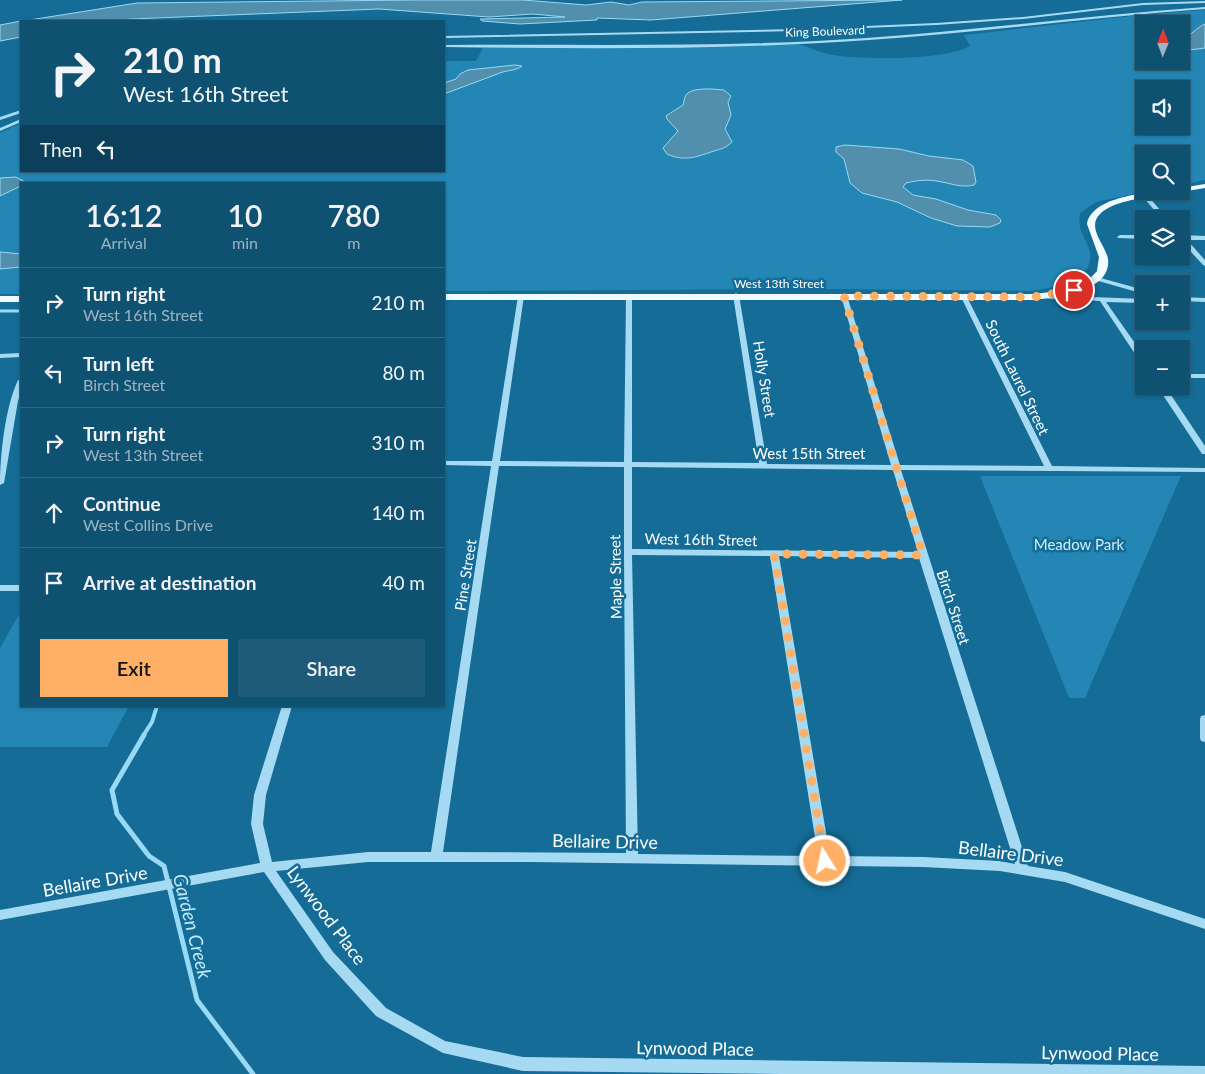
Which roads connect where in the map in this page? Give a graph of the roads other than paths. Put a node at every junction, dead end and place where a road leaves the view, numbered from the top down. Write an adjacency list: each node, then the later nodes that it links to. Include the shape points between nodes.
1 (1205, 2): 3 (street, King Boulevard, via 1143,4 936,24)
2 (1205, 8): 5 (street, King Boulevard, via 952,34)
3 (693, 32): 4 (street, King Boulevard); 5 (street)
4 (445, 37)
5 (698, 45): 6 (street, King Boulevard)
6 (445, 46)
7 (20, 111): 8 (street)
8 (0, 119)
9 (20, 120): 10 (street)
10 (0, 130)
11 (1205, 186): 12 (main road)
12 (1190, 188)
13 (1135, 198): 22 (main road, via 1109,205 1091,220 1091,229 1104,259)
14 (1148, 200): 15 (street)
15 (1157, 210)
16 (1120, 237): 17 (street)
17 (1135, 237)
18 (1190, 237): 19 (street)
19 (1205, 238)
20 (1190, 246): 21 (street)
21 (1205, 264)
22 (1097, 279): 23 (street); 30 (main road, via 1074,290)
23 (1135, 290)
24 (521, 296): 25 (main road, West 13th Street); 28 (main road, West 13th Street); 46 (street, Pine Street)
25 (629, 296): 26 (main road, West 13th Street); 47 (street, Maple Street)
26 (736, 296): 27 (main road, West 13th Street); 48 (street, Holly Street)
27 (844, 296): 29 (main road, West 13th Street); 49 (street, Birch Street)
28 (445, 297)
29 (964, 297): 30 (main road, West 13th Street); 50 (street, South Laurel Street)
30 (1034, 297): 34 (street, West 13th Street)
31 (0, 299): 32 (main road)
32 (20, 299)
33 (1190, 299): 36 (street)
34 (1102, 300): 35 (street, West 13th Street); 37 (street)
35 (1135, 300)
36 (1205, 300)
37 (1135, 348)
38 (20, 355): 39 (street)
39 (0, 356)
40 (1190, 376): 41 (street)
41 (1205, 376)
42 (20, 385): 52 (street, via 14,401)
43 (1167, 395): 44 (street)
44 (1205, 452)
45 (445, 463): 46 (street, West 15th Street)
46 (496, 464): 47 (street, West 15th Street); 61 (street, Pine Street)
47 (630, 465): 48 (street, West 15th Street); 53 (street, Maple Street)
48 (764, 467): 49 (street, West 15th Street)
49 (898, 468): 50 (street, West 15th Street); 55 (street, Birch Street)
50 (1049, 469): 51 (street, West 15th Street)
51 (1205, 470)
52 (0, 483)
53 (628, 552): 54 (street, West 16th Street); 62 (street, Maple Street)
54 (774, 554): 55 (street, West 16th Street); 63 (street)
55 (923, 555): 65 (street, Birch Street)
56 (0, 588): 57 (street)
57 (20, 588)
58 (287, 707): 64 (street, via 260,795 257,824)
59 (1205, 719): 60 (street)
60 (1205, 738)
61 (436, 857): 62 (street, Bellaire Drive); 64 (street, Bellaire Drive, via 368,857)
62 (632, 858): 63 (street, Bellaire Drive)
63 (825, 861): 65 (street, Bellaire Drive, via 974,864)
64 (267, 867): 66 (street, Bellaire Drive); 69 (street, Lynwood Place, via 329,956 381,1012 443,1047 523,1064)
65 (1023, 869): 68 (street, Bellaire Drive, via 1083,882)
66 (191, 882): 67 (street, Bellaire Drive)
67 (0, 915)
68 (1205, 924)
69 (1205, 1073)

